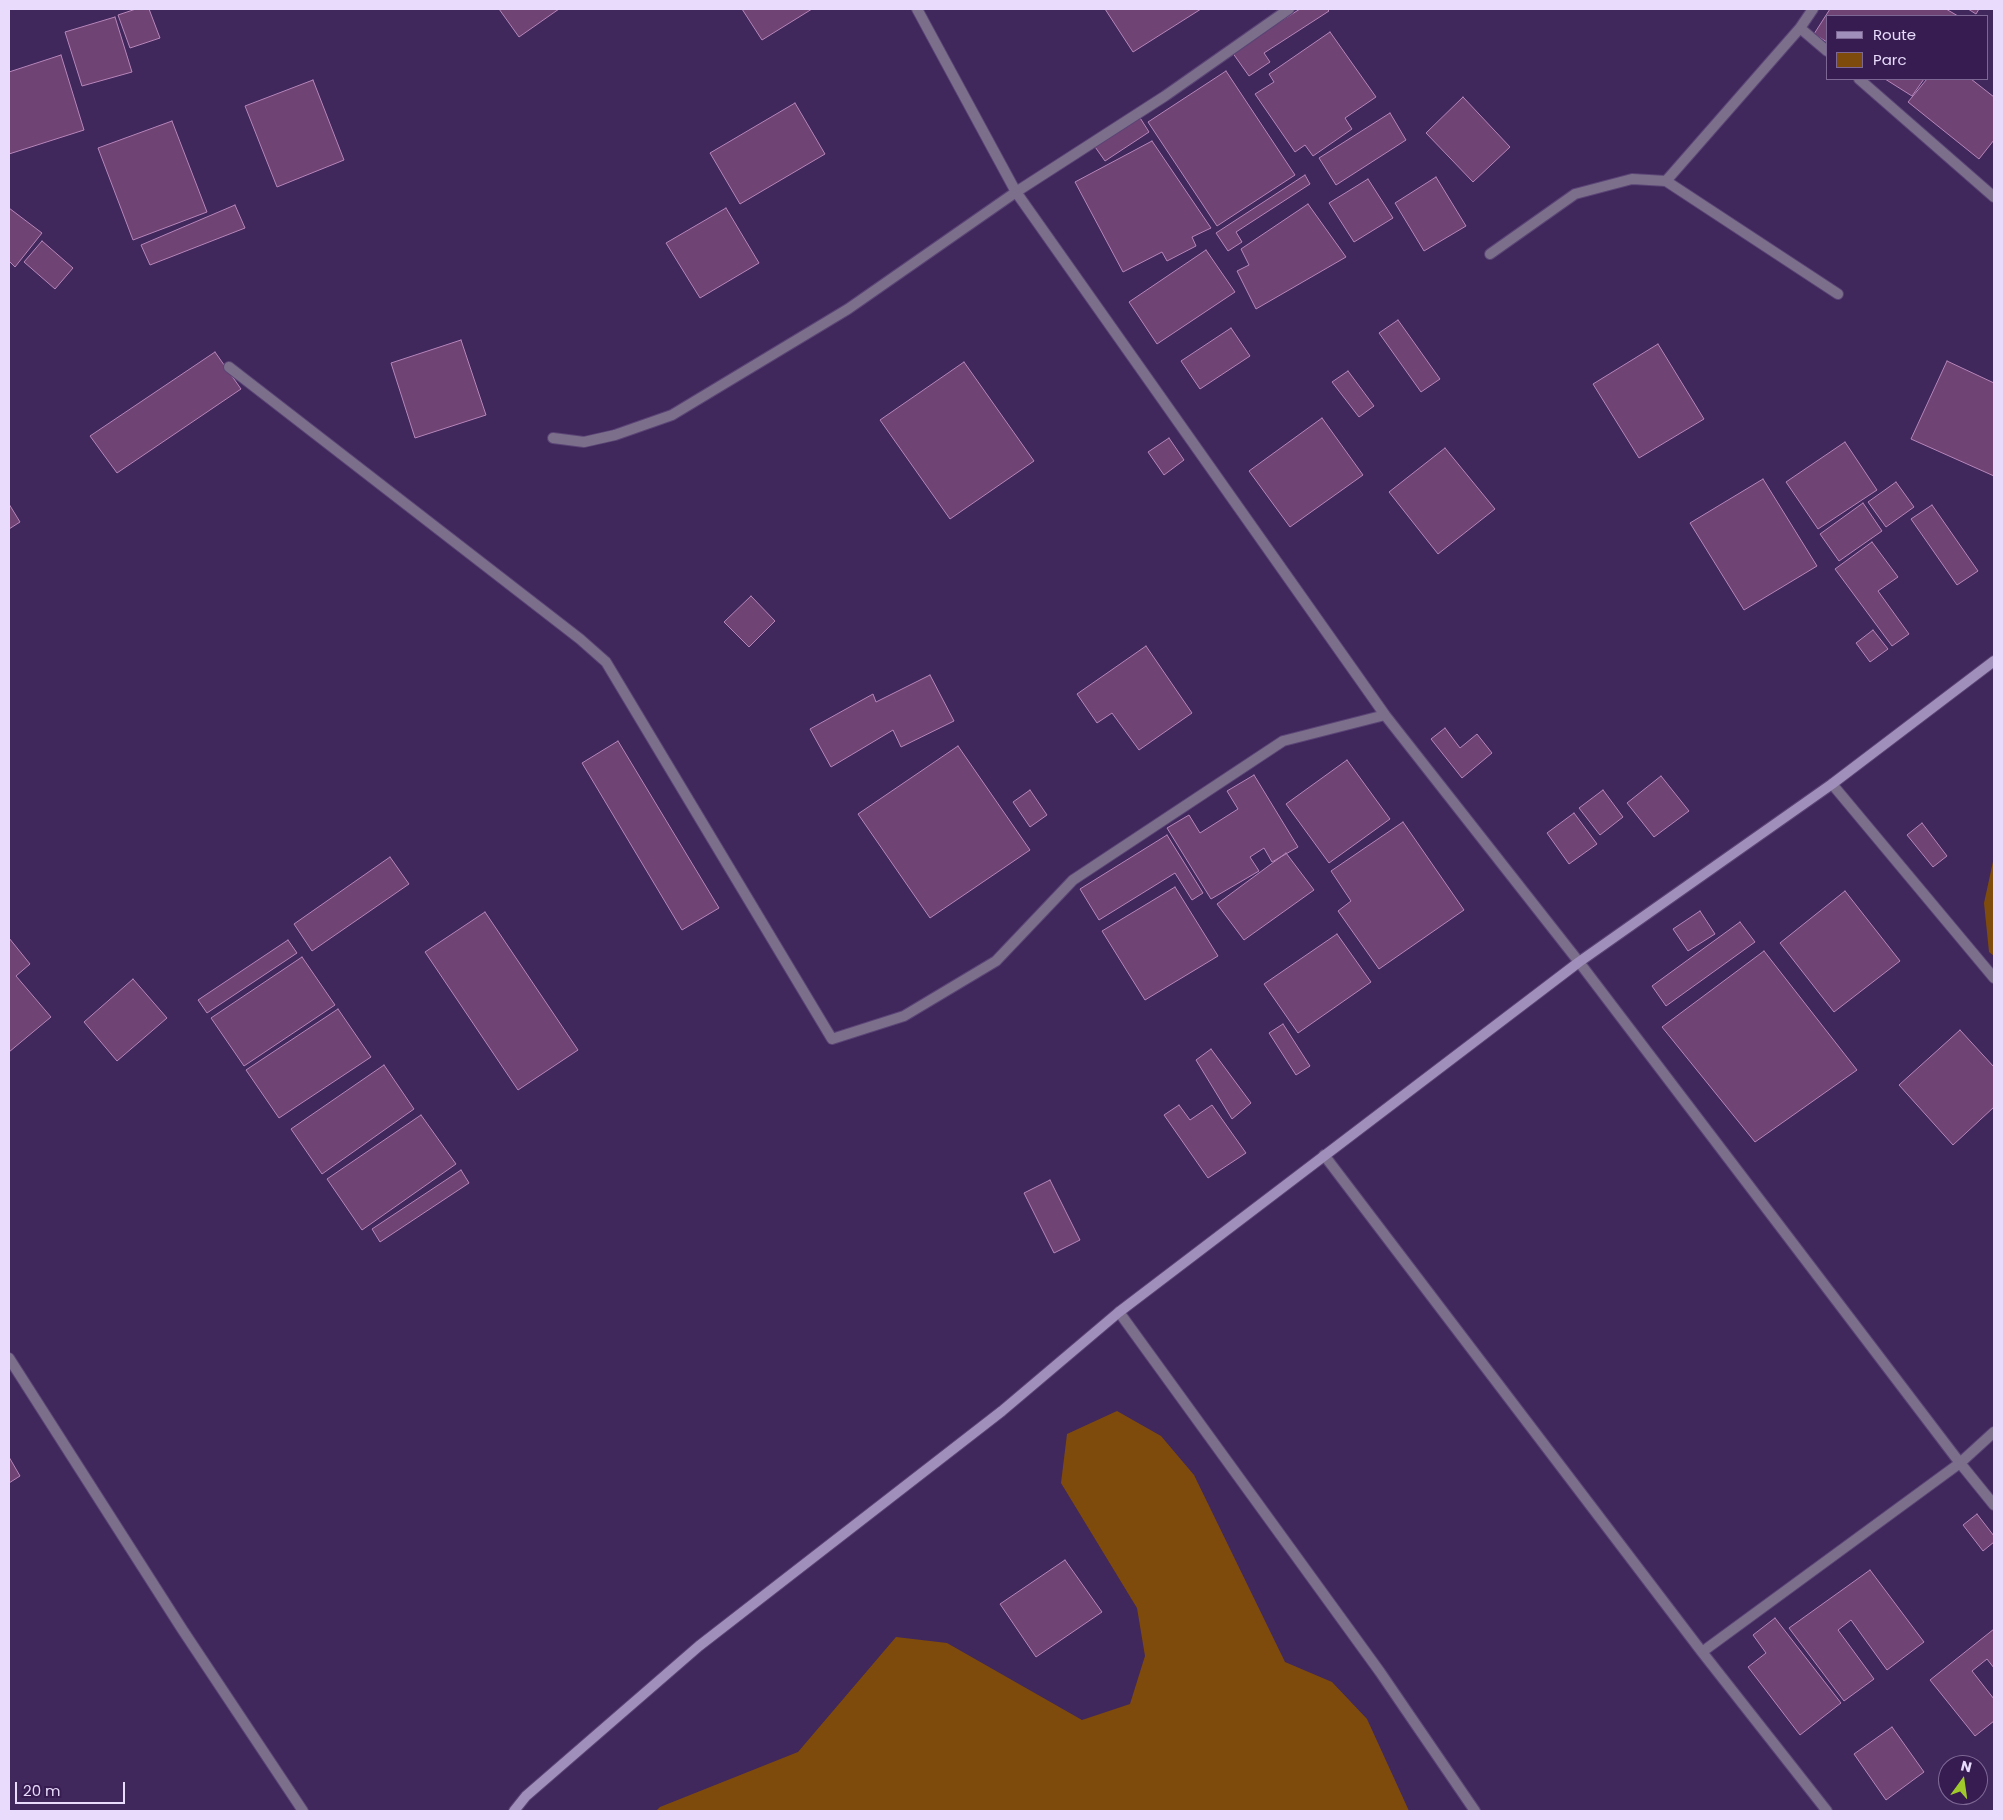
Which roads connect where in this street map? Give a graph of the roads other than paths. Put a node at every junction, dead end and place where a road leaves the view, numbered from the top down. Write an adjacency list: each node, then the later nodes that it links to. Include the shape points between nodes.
1 (916, 9): 8 (street)
2 (1289, 9): 8 (street, via 1165,96)
3 (1813, 9): 4 (street)
4 (1800, 28): 5 (street); 7 (street)
5 (1826, 50)
6 (1860, 80): 9 (street)
7 (1666, 181): 10 (street, via 1632,179 1575,194); 11 (street)
8 (1016, 192): 13 (street, via 848,309 672,415 584,442); 15 (street)
9 (1994, 197)
10 (1490, 254)
11 (1838, 294)
12 (229, 367): 15 (street, via 606,662 832,1040 904,1016 996,961 1073,880 1282,741)
13 (553, 438)
14 (1994, 661): 16 (main road)
15 (1384, 715): 17 (street)
16 (1832, 784): 17 (main road); 18 (street)
17 (1579, 962): 19 (main road); 23 (street)
18 (1994, 978)
19 (1324, 1155): 20 (main road); 25 (street)
20 (1119, 1312): 27 (main road, via 1002,1411 699,1646 526,1796); 28 (street, via 1380,1672)
21 (9, 1358): 26 (street)
22 (1994, 1432): 23 (street)
23 (1960, 1463): 24 (street); 25 (street)
24 (1994, 1505)
25 (1702, 1652): 29 (street)
26 (303, 1811)
27 (514, 1811)
28 (1475, 1811)
29 (1827, 1811)

